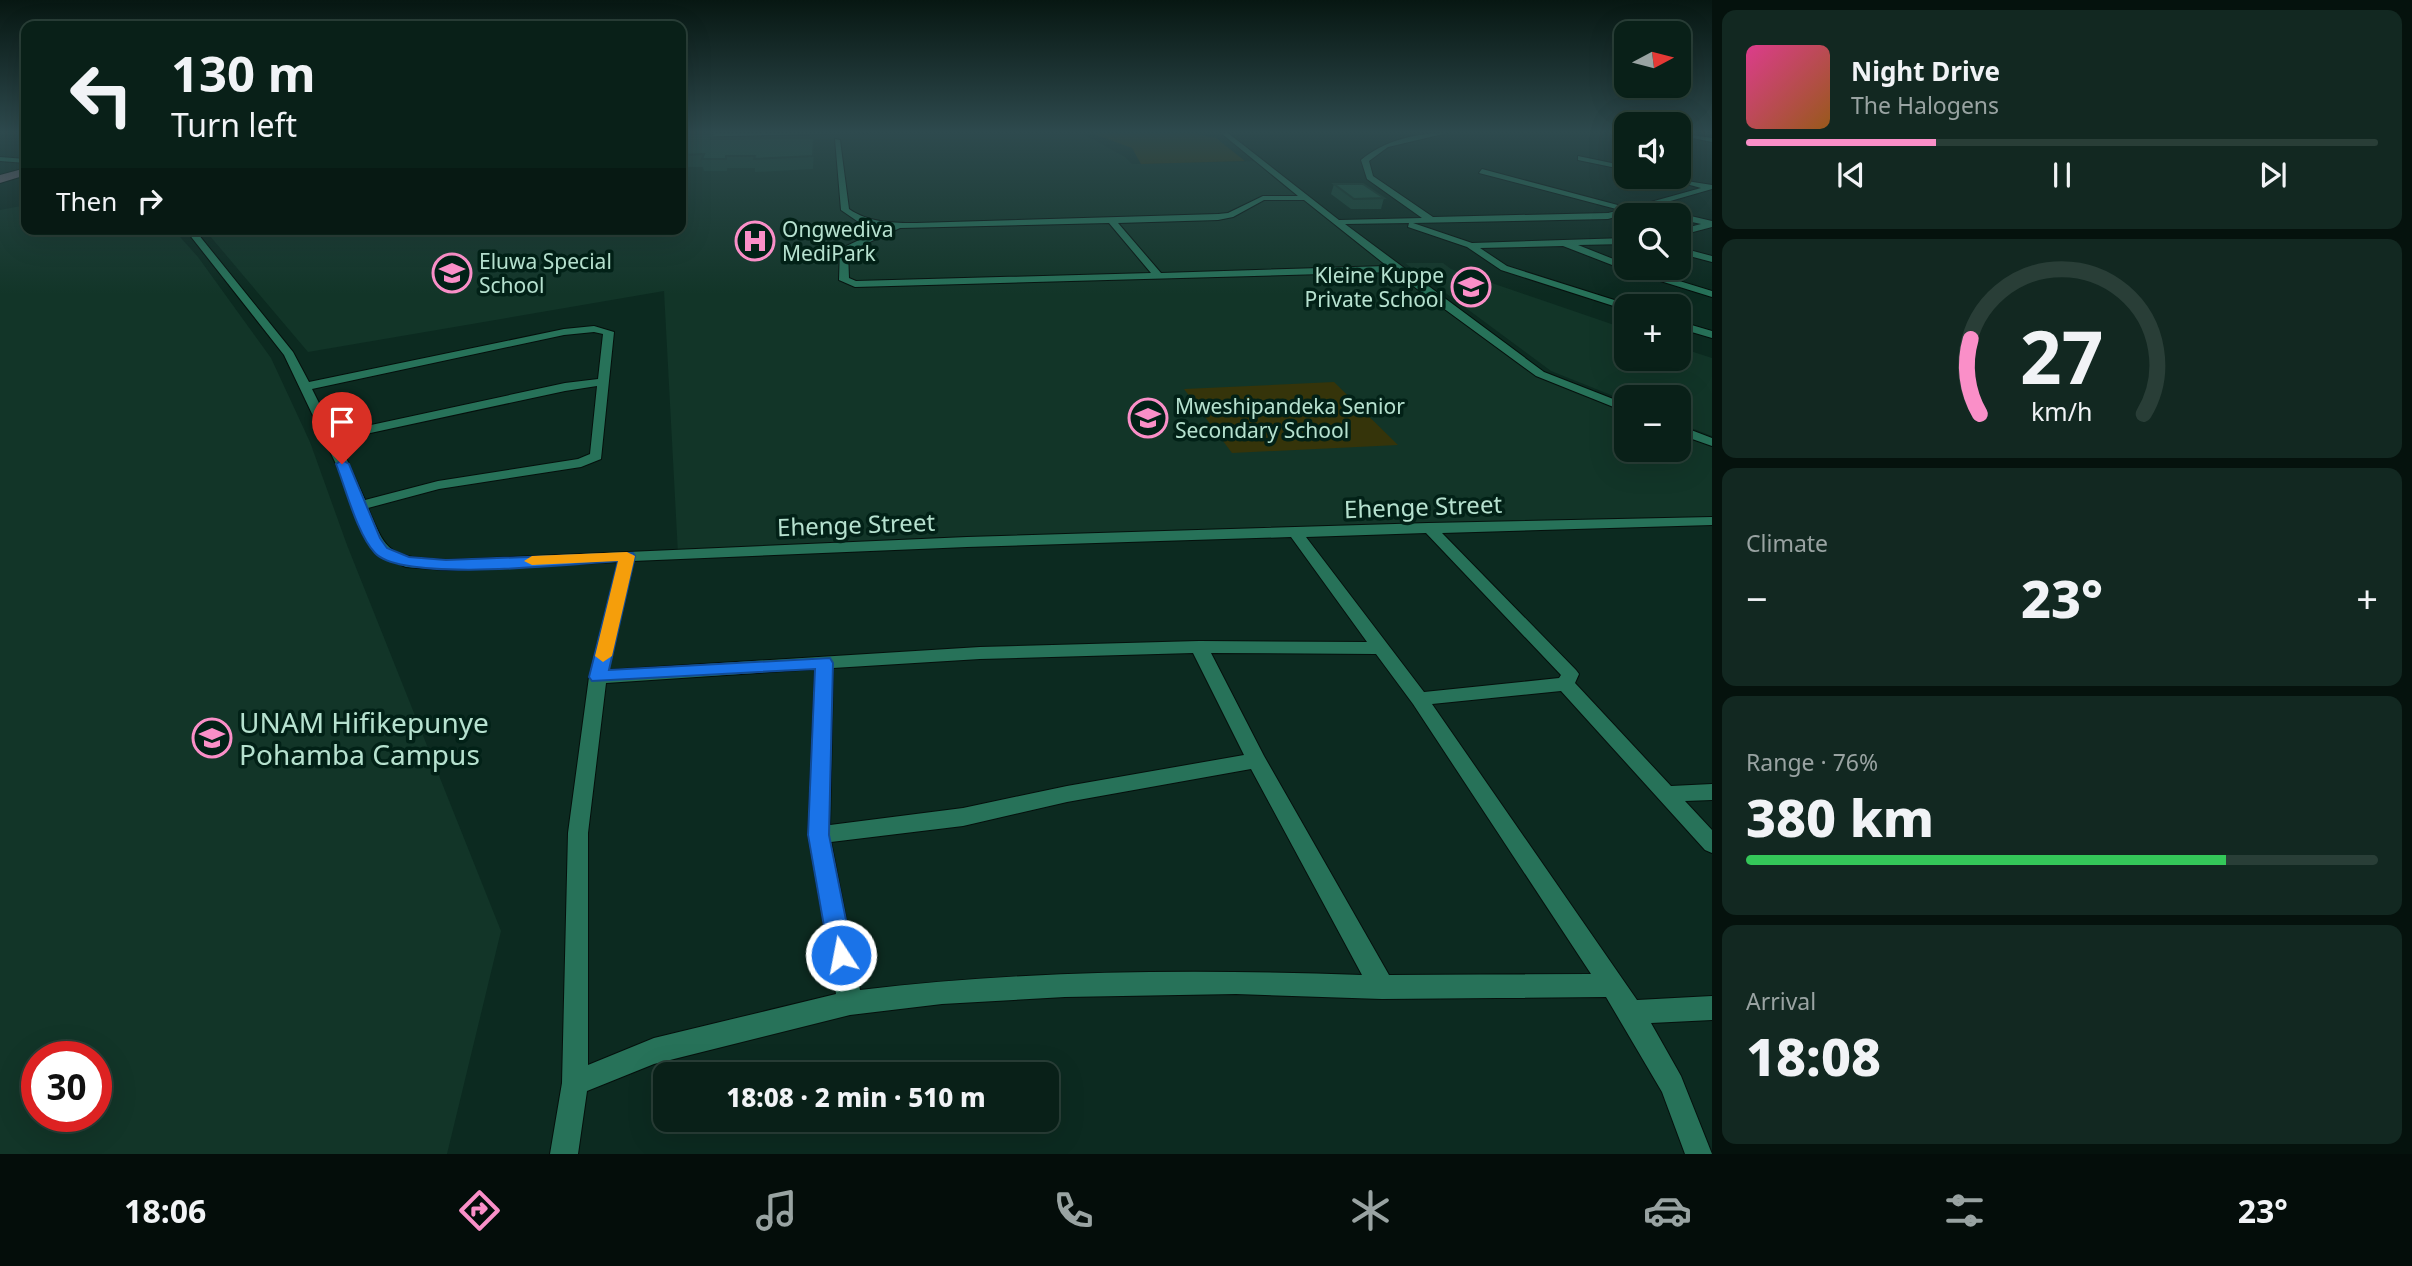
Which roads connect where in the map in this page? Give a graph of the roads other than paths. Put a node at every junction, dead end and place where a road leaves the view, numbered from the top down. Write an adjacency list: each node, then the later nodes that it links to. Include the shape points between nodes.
1 (842, 187): 15 (street, via 845,209 853,217)
2 (1293, 187): 6 (street)
3 (1384, 187): 11 (street)
4 (1541, 187): 8 (street)
5 (1711, 188): 7 (street)
6 (1307, 198): 10 (street, via 1263,198 1222,217); 14 (street)
7 (1659, 203)
8 (1614, 206)
9 (1614, 214): 11 (street)
10 (1111, 220): 15 (street); 26 (street)
11 (1431, 220): 13 (street)
12 (1691, 220): 16 (street)
13 (1398, 221): 14 (street); 21 (street)
14 (1340, 222): 25 (street)
15 (899, 225): 26 (street, via 843,251 844,280 855,284)
16 (1710, 226): 17 (street)
17 (1691, 230)
18 (194, 235): 33 (street, Ehenge Street, via 289,354)
19 (1614, 240): 20 (street)
20 (1562, 242): 21 (street); 24 (street)
21 (1471, 246): 29 (street, via 1504,268)
22 (1691, 253): 23 (street)
23 (1712, 259)
24 (1614, 262)
25 (1396, 269): 26 (street); 34 (street, via 1540,374)
26 (1160, 277)
27 (1668, 280): 28 (street)
28 (1712, 294)
29 (1614, 303)
30 (1691, 328): 31 (street)
31 (1712, 335)
32 (604, 382): 33 (street, via 609,332 594,329); 36 (street); 38 (street, via 596,456 582,463 438,485)
33 (307, 386): 36 (street, Ehenge Street)
34 (1614, 403)
35 (1691, 434): 37 (street)
36 (330, 439): 38 (street, Ehenge Street)
37 (1712, 442)
38 (359, 506): 42 (street, Ehenge Street, via 382,551 406,562 446,565)
39 (1712, 521): 40 (street, Ehenge Street)
40 (1428, 527): 41 (street, Ehenge Street); 47 (street, via 1570,674)
41 (1296, 533): 42 (street, Ehenge Street); 44 (street)
42 (627, 556): 46 (street)
43 (1199, 647): 44 (street); 45 (street); 49 (street)
44 (1380, 648): 48 (street)
45 (824, 663): 46 (street); 52 (street)
46 (598, 677): 59 (street, via 578,833)
47 (1565, 684): 48 (street); 51 (street)
48 (1419, 699): 54 (street)
49 (1256, 760): 52 (street, via 963,817); 55 (street)
50 (1712, 792): 51 (street)
51 (1666, 794): 53 (street)
52 (819, 835): 56 (street)
53 (1712, 844)
54 (1612, 985): 55 (street); 58 (street)
55 (1382, 987): 56 (street, via 1236,982 1065,985)
56 (850, 1003): 59 (street, via 654,1051)
57 (1712, 1008): 58 (street)
58 (1631, 1012): 61 (street, via 1672,1085)
59 (575, 1083): 60 (street)
60 (564, 1154)
61 (1699, 1154)

